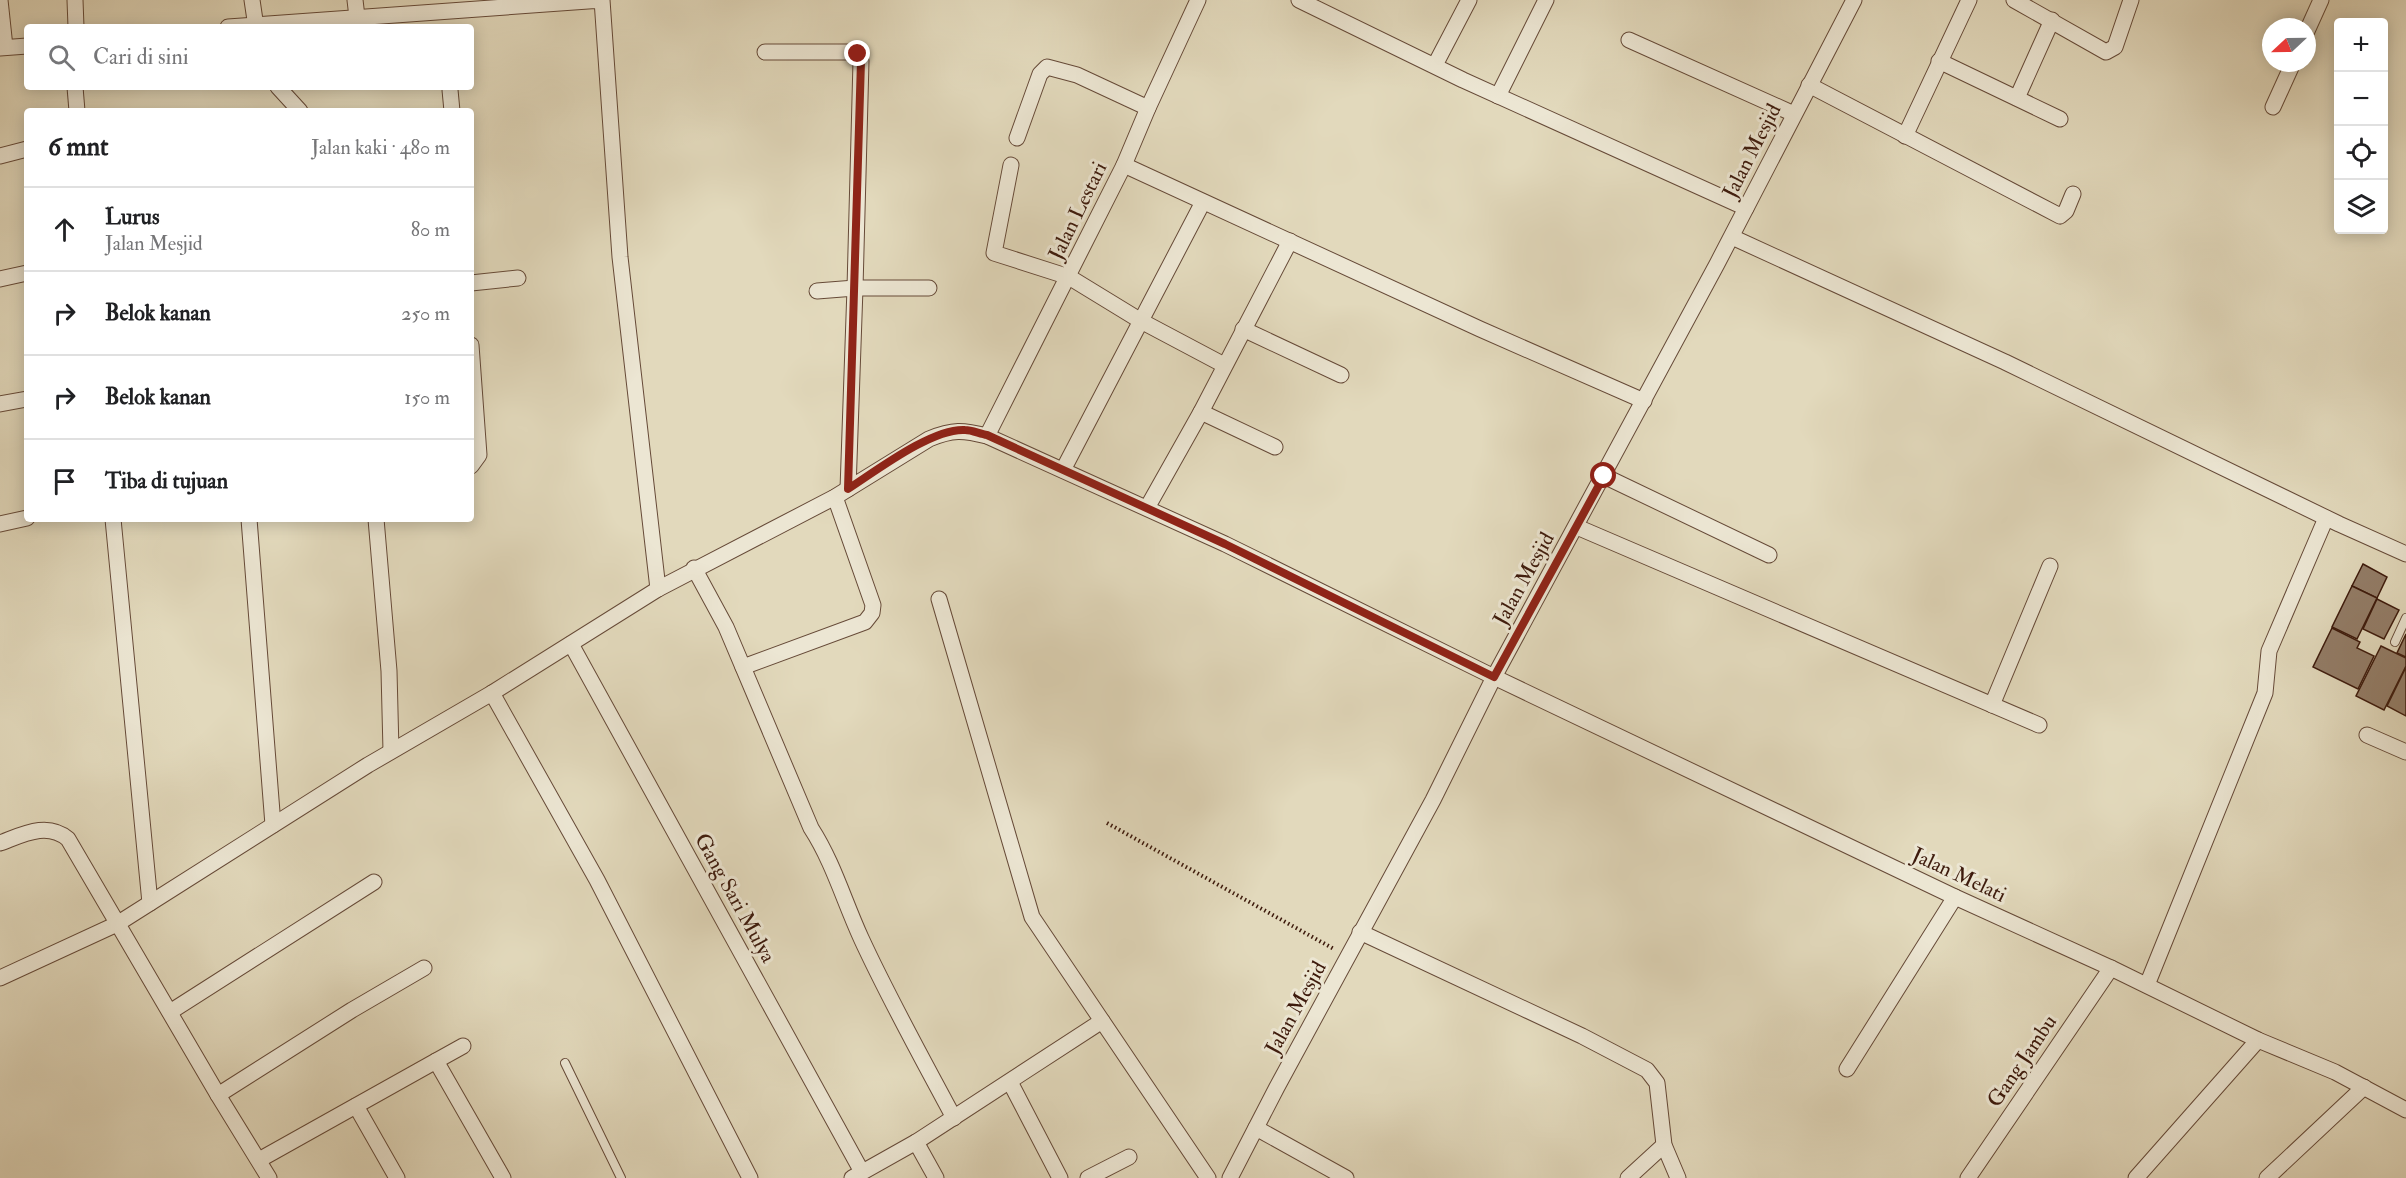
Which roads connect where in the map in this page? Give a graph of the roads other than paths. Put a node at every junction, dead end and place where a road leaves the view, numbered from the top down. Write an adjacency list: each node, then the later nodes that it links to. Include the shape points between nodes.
1 (0, 0): 24 (street)
2 (75, 0): 19 (street)
3 (252, 0): 20 (street)
4 (355, 0): 16 (street)
5 (1198, 0): 39 (street, Jalan Lestari)
6 (1299, 0): 27 (street)
7 (1469, 0): 27 (street)
8 (1546, 0): 33 (street)
9 (1854, 0): 29 (street, Jalan Mesjid)
10 (1969, 0): 26 (street)
11 (2014, 0): 18 (street)
12 (2132, 0): 18 (street, via 2115,47 2106,52)
13 (2321, 0): 17 (street)
14 (586, 1): 15 (street); 88 (street, via 602,0 620,257)
15 (476, 5): 16 (street)
16 (357, 17): 21 (street)
17 (2313, 18)
18 (2052, 20): 34 (street)
19 (76, 24)
20 (256, 24)
21 (278, 24)
22 (1629, 40): 40 (street)
23 (24, 46): 24 (street)
24 (2, 47)
25 (765, 52): 58 (street, via 853,52 861,61)
26 (1939, 61): 34 (street); 42 (street)
27 (1435, 65): 33 (street)
28 (2289, 72): 35 (street)
29 (1809, 85): 40 (street, Jalan Mesjid); 42 (street)
30 (75, 90): 36 (street)
31 (281, 90): 37 (street)
32 (450, 90): 38 (street)
33 (1498, 96): 50 (street)
34 (2017, 98): 41 (street)
35 (2273, 107)
36 (77, 108)
37 (297, 108)
38 (452, 108)
39 (1148, 108): 43 (street, via 1077,75 1047,67); 47 (street, Jalan Lestari)
40 (1794, 114): 50 (street, Jalan Mesjid)
41 (2060, 119)
42 (1905, 136): 48 (street, via 2060,216)
43 (1017, 138)
44 (24, 150): 45 (street)
45 (0, 156)
46 (1011, 165): 54 (street, via 992,259)
47 (1124, 165): 49 (street); 54 (street, Jalan Lestari)
48 (2073, 194)
49 (1203, 202): 52 (street); 61 (street)
50 (1746, 208): 51 (street, Jalan Mesjid)
51 (1732, 237): 67 (street, Jalan Mesjid); 77 (street, via 2016,367)
52 (1290, 241): 62 (street); 67 (street)
53 (24, 274): 56 (street)
54 (1069, 277): 61 (street); 70 (street, Jalan Lestari)
55 (518, 278): 57 (street)
56 (0, 279)
57 (474, 283)
58 (855, 288): 59 (street); 60 (street); 75 (street)
59 (929, 288)
60 (817, 291)
61 (1141, 321): 63 (street); 73 (street)
62 (1243, 329): 63 (street); 64 (street)
63 (1224, 365): 69 (street)
64 (1341, 375)
65 (474, 386): 72 (street, via 479,455)
66 (24, 400): 68 (street)
67 (1644, 401): 74 (street, Jalan Mesjid)
68 (0, 404)
69 (1201, 412): 71 (street); 76 (street)
70 (987, 435): 73 (street, Jalan Melati); 75 (street, Jalan Melati, via 965,430 946,432 902,454)
71 (1275, 447)
72 (474, 462)
73 (1063, 470): 76 (street, Jalan Melati)
74 (1604, 476): 83 (street, Jalan Mesjid); 85 (street)
75 (841, 493): 87 (street, Jalan Melati); 93 (street, via 873,605 869,618)
76 (1147, 508): 94 (street, Jalan Melati)
77 (2326, 518): 84 (street); 111 (street, via 2269,651 2265,693)
78 (24, 519): 82 (street)
79 (113, 522): 105 (street)
80 (249, 522): 101 (street)
81 (376, 522): 99 (street)
82 (0, 524)
83 (1577, 527): 94 (street, Jalan Mesjid); 96 (street)
84 (2406, 554)
85 (1769, 555)
86 (2050, 566): 96 (street)
87 (694, 568): 88 (street, Jalan Melati); 93 (street, via 726,627)
88 (658, 589): 92 (street, Jalan Melati)
89 (939, 599): 113 (street, via 1032,917)
90 (2406, 618): 91 (lane)
91 (2395, 642)
92 (571, 644): 95 (street, Jalan Melati); 130 (street, Gang Sari Mulya)
93 (742, 667): 124 (street, via 851,917)
94 (1494, 677): 104 (street, Jalan Melati); 107 (street, Jalan Mesjid, via 1433,800)
95 (492, 693): 99 (street, Jalan Melati); 135 (street, via 597,880)
96 (1992, 705): 97 (street)
97 (2039, 725)
98 (2367, 735): 100 (street)
99 (392, 751): 101 (street, Jalan Melati)
100 (2406, 752)
101 (273, 825): 105 (street, Jalan Melati)
102 (0, 843): 106 (street, via 32,831 61,832)
103 (374, 882): 112 (street)
104 (1955, 897): 109 (street, Jalan Melati); 118 (street)
105 (150, 903): 106 (street, Jalan Melati)
106 (117, 924): 110 (street, Jalan Melati); 112 (street)
107 (1360, 932): 125 (street, Jalan Mesjid); 127 (street, via 1647,1070 1657,1083)
108 (424, 968): 121 (street)
109 (2111, 968): 111 (street, Jalan Melati); 144 (street, Gang Jambu)
110 (0, 978)
111 (2147, 985): 114 (street, Jalan Melati)
112 (170, 1012): 121 (street)
113 (1102, 1021): 119 (street); 139 (street)
114 (2258, 1040): 120 (street, Jalan Melati); 145 (street)
115 (463, 1046): 116 (street)
116 (436, 1061): 122 (street); 133 (street)
117 (565, 1063): 134 (lane)
118 (1847, 1069)
119 (1010, 1082): 124 (street); 137 (street)
120 (2364, 1087): 123 (street, Jalan Melati); 146 (street)
121 (218, 1095): 129 (street)
122 (356, 1106): 129 (street); 132 (street)
123 (2406, 1110)
124 (954, 1118): 126 (street)
125 (1256, 1128): 140 (street, Jalan Mesjid); 141 (street)
126 (916, 1142): 130 (street); 136 (street)
127 (1664, 1145): 142 (street); 143 (street)
128 (1129, 1157): 138 (street)
129 (259, 1160): 131 (street)
130 (857, 1175)
131 (269, 1178)
132 (397, 1178)
133 (503, 1178)
134 (621, 1178)
135 (750, 1178)
136 (936, 1178)
137 (1060, 1178)
138 (1088, 1178)
139 (1208, 1178)
140 (1230, 1178)
141 (1346, 1178)
142 (1628, 1178)
143 (1678, 1178)
144 (1968, 1178)
145 (2136, 1178)
146 (2267, 1178)

